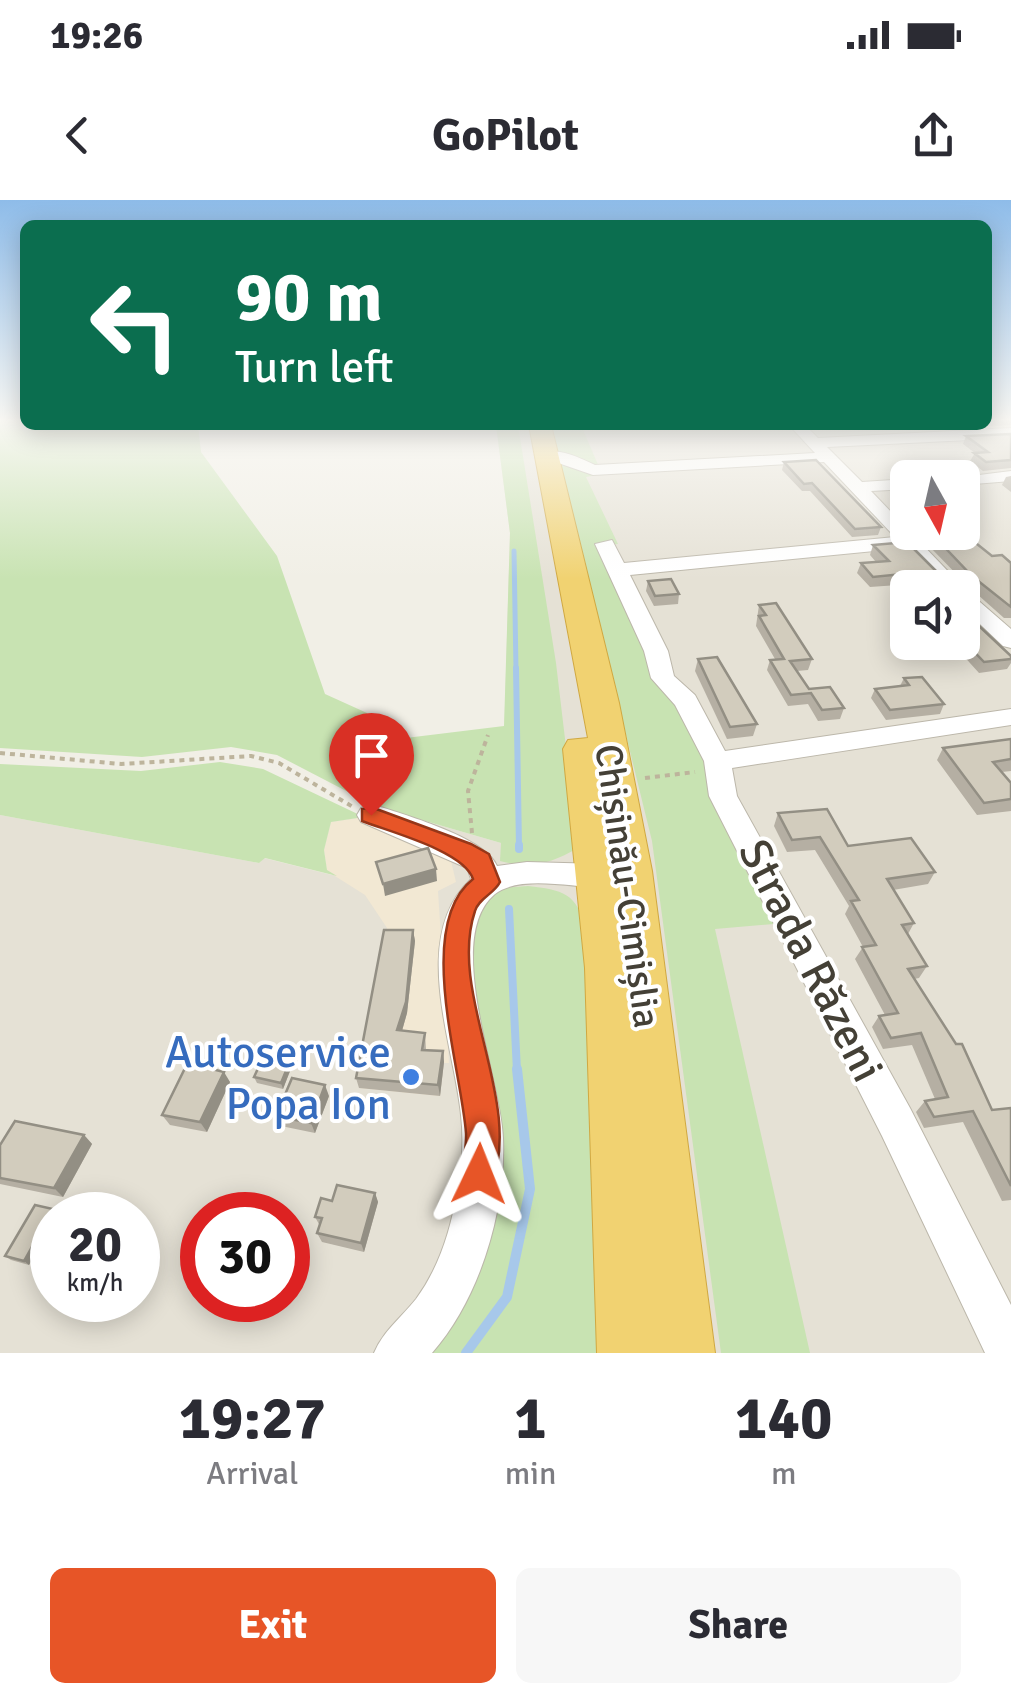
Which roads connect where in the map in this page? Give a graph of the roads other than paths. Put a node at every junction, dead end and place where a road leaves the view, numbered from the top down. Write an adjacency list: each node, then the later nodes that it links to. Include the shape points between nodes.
1 (542, 472): 18 (highway, Chișinău-Cimișlia)
2 (545, 472): 21 (highway, Chișinău-Cimișlia, via 615,781 658,1092)
3 (842, 472): 7 (street)
4 (1011, 476): 5 (street)
5 (980, 479)
6 (890, 485): 7 (street)
7 (859, 488): 8 (street)
8 (890, 523)
9 (890, 543): 15 (street, Strada Răzeni, via 610,557 664,678 686,702)
10 (915, 550): 11 (street)
11 (936, 570)
12 (980, 612): 13 (street)
13 (1011, 641)
14 (1011, 717): 15 (street)
15 (716, 761): 22 (street, Strada Răzeni, via 723,796)
16 (371, 815): 17 (street)
17 (484, 872): 18 (street); 19 (street, via 461,911 457,962 483,1137 475,1211 466,1250 443,1295)
18 (601, 876): 20 (highway, Chișinău-Cimișlia)
19 (398, 1353)
20 (632, 1353)
21 (680, 1353)
22 (1010, 1353)

